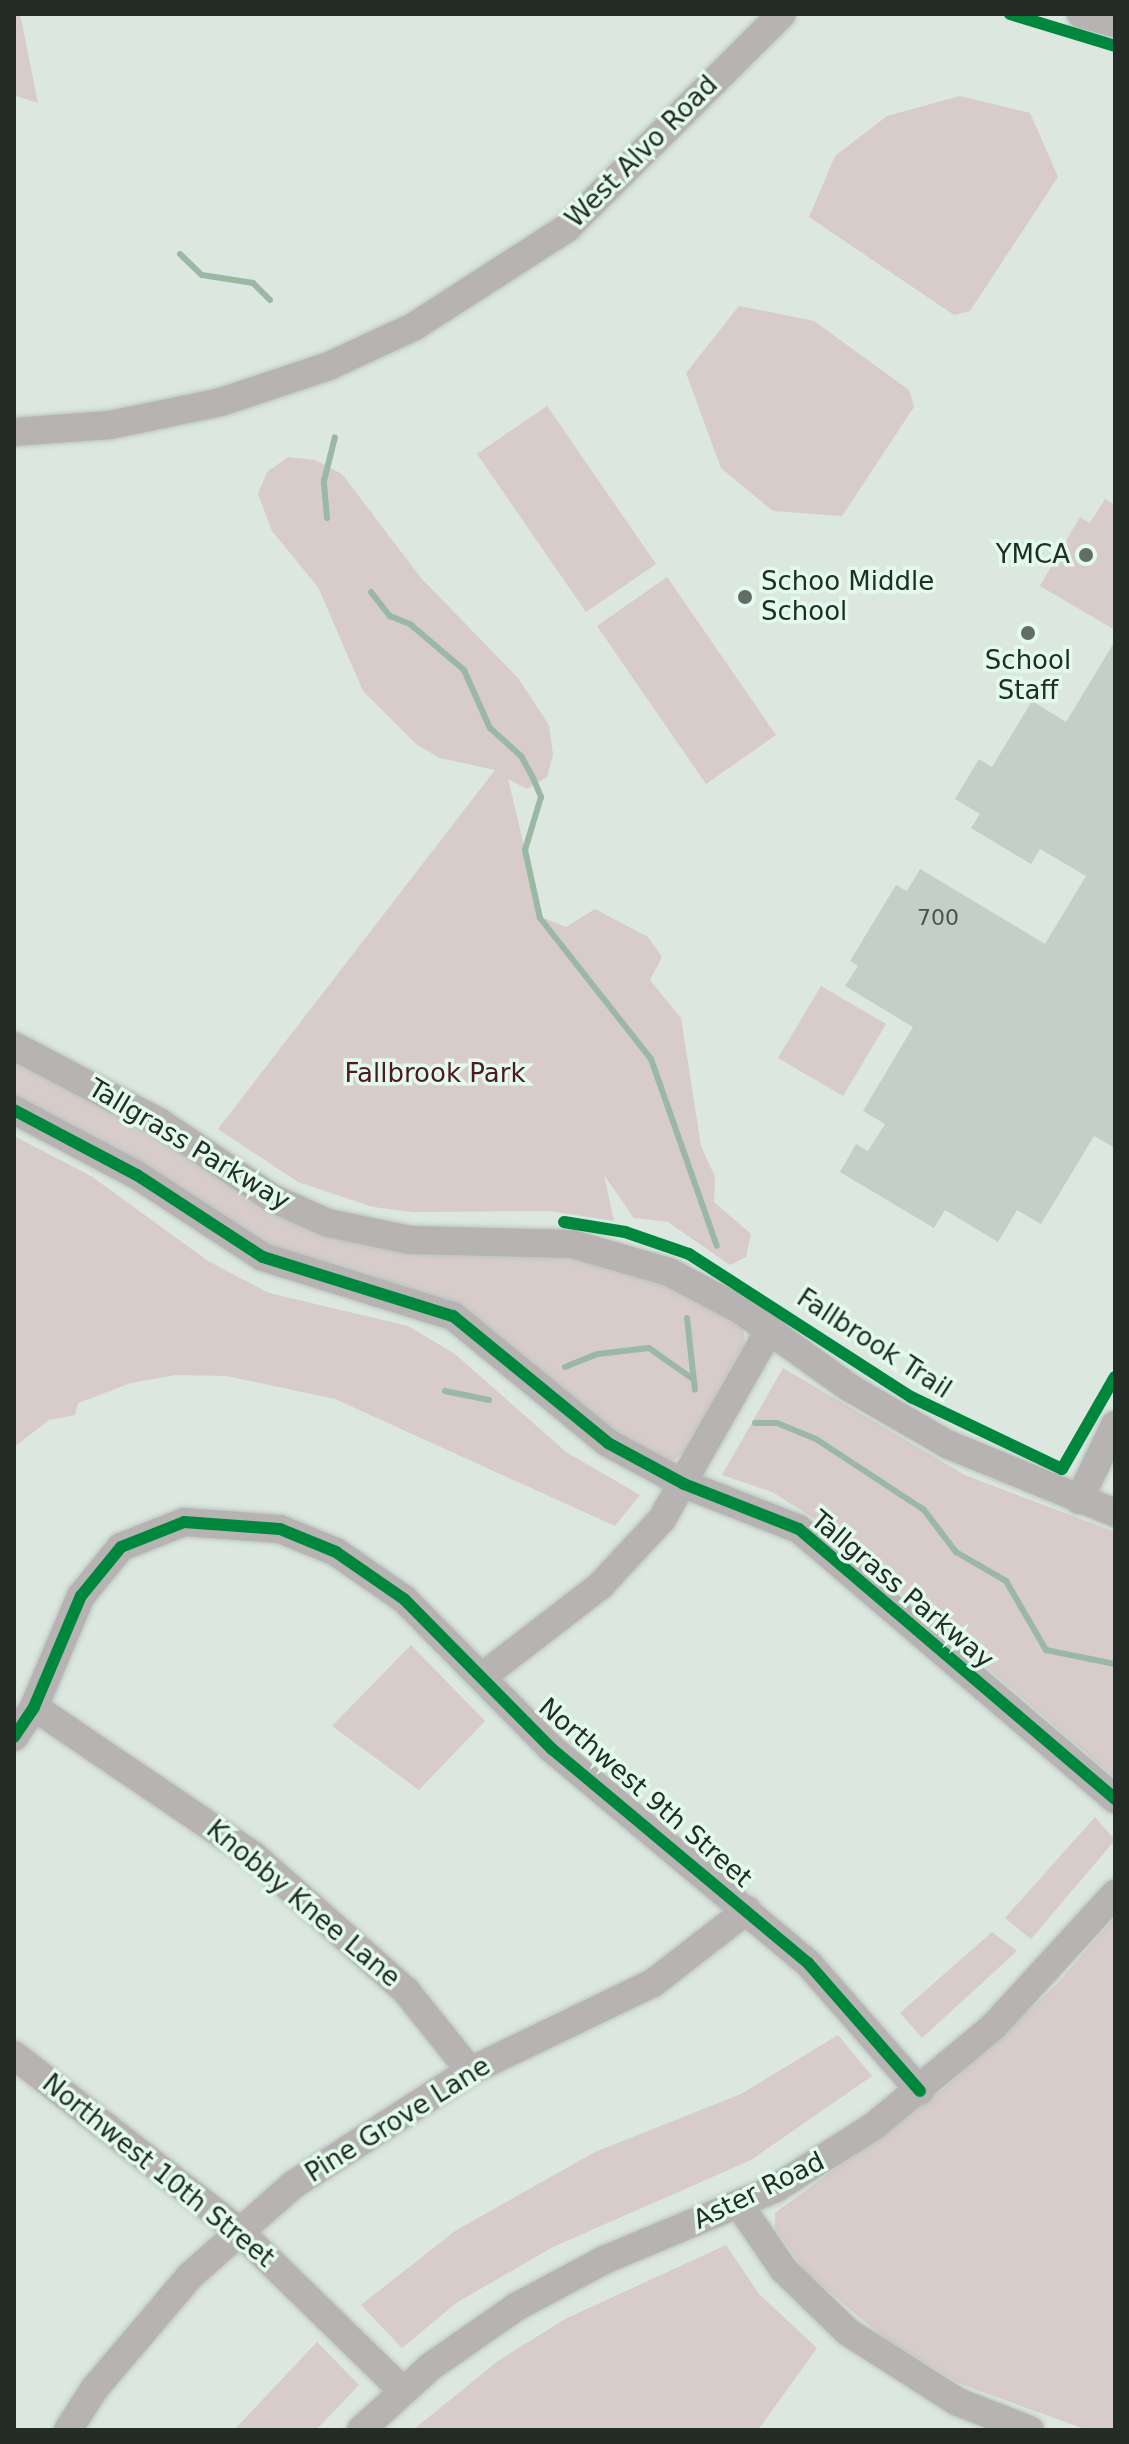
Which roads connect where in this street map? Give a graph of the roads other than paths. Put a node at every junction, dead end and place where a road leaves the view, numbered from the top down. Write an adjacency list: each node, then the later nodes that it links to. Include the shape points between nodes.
1 (765, 14): 5 (street, West Alvo Road)
2 (782, 14): 5 (street, West Alvo Road)
3 (1081, 14): 4 (street)
4 (1115, 23)
5 (734, 59): 6 (street, West Alvo Road, via 576,220 415,326 329,366 221,402 110,425)
6 (14, 432)
7 (14, 1046): 9 (street, Tallgrass Parkway, via 159,1122 272,1198 328,1223 410,1240 540,1241 602,1250 707,1289)
8 (14, 1110): 11 (street, Tallgrass Parkway, via 137,1175 263,1257 453,1316 608,1443)
9 (770, 1329): 11 (street); 12 (street, Tallgrass Parkway, via 850,1388 947,1444)
10 (1115, 1425): 12 (street)
11 (684, 1484): 14 (street, via 662,1519 600,1586); 17 (street, Tallgrass Parkway, via 799,1529)
12 (1079, 1500): 13 (street, Tallgrass Parkway)
13 (1115, 1513)
14 (483, 1676): 15 (street, Northwest 9th Street, via 404,1599 336,1552 280,1529 184,1522 137,1536 99,1570); 19 (street, Northwest 9th Street, via 552,1749)
15 (34, 1707): 16 (street); 21 (street, Knobby Knee Lane, via 254,1856 406,1991)
16 (14, 1737)
17 (1115, 1799)
18 (1115, 1894): 22 (street, Aster Road, via 1051,1969)
19 (747, 1910): 21 (street, Pine Grove Lane, via 653,1983); 22 (street, Northwest 9th Street, via 819,1975)
20 (14, 2055): 24 (street, Northwest 10th Street)
21 (470, 2071): 24 (street, Pine Grove Lane, via 355,2140)
22 (920, 2091): 23 (street, Aster Road, via 822,2161)
23 (740, 2206): 25 (street, Aster Road, via 554,2285 473,2335); 28 (street, via 784,2270 848,2332 958,2402)
24 (238, 2230): 25 (street, Northwest 10th Street); 26 (street, Pine Grove Lane, via 146,2324)
25 (403, 2391): 27 (street, Aster Road)
26 (68, 2430)
27 (361, 2430)
28 (1030, 2430)

